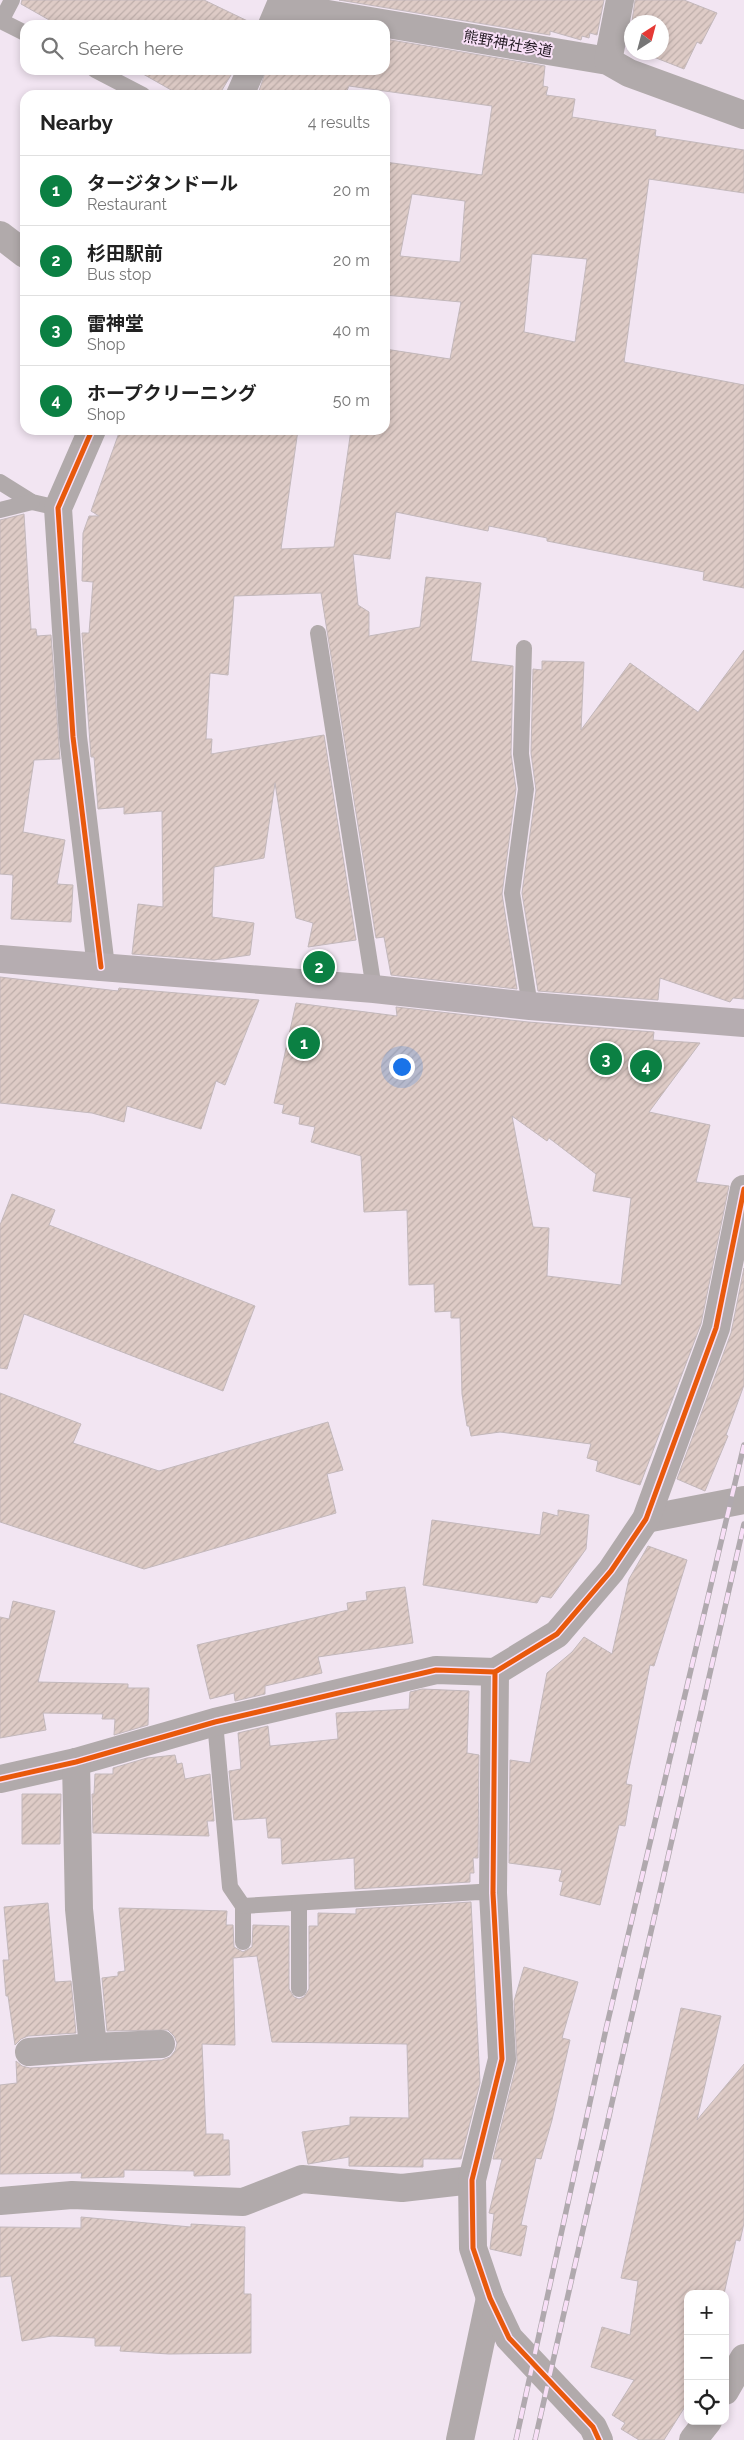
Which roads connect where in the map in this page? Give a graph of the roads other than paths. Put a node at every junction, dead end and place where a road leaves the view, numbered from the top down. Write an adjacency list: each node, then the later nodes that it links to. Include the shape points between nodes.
1 (12, 0): 6 (lane, via 2,21)
2 (620, 0): 7 (street)
3 (272, 10): 4 (street, 熊野神社参道)
4 (338, 20)
5 (390, 28): 7 (street, 熊野神社参道)
6 (20, 30)
7 (608, 61): 12 (street, 熊野神社参道, via 629,73)
8 (105, 75): 10 (lane)
9 (249, 75): 11 (street)
10 (133, 90)
11 (242, 90)
12 (744, 115)
13 (0, 235): 14 (street)
14 (20, 250)
15 (90, 435): 18 (street)
16 (0, 482): 17 (lane)
17 (32, 502): 18 (lane); 19 (lane)
18 (58, 508): 23 (street, via 73,737)
19 (0, 510)
20 (318, 633): 24 (lane)
21 (524, 648): 25 (lane, via 521,754 526,789 512,894)
22 (0, 960): 23 (main road)
23 (101, 967): 24 (main road)
24 (374, 989): 25 (main road)
25 (530, 1006): 26 (main road)
26 (744, 1023)
27 (744, 1189): 29 (street, via 716,1328)
28 (744, 1500): 29 (street)
29 (646, 1519): 30 (street, via 611,1571 557,1634)
30 (494, 1672): 31 (street, via 436,1670); 34 (street)
31 (215, 1722): 32 (street); 36 (lane, via 230,1887)
32 (76, 1762): 33 (street); 40 (street, via 79,1909)
33 (0, 1779)
34 (493, 1893): 35 (lane); 42 (street, via 502,2059)
35 (299, 1904): 36 (lane); 38 (lane)
36 (243, 1906): 37 (lane)
37 (243, 1942)
38 (299, 1989)
39 (161, 2044): 40 (street)
40 (93, 2047): 41 (street)
41 (29, 2052)
42 (472, 2180): 43 (street, via 402,2188 302,2179 243,2202 72,2195); 44 (street, via 472,2248)
43 (0, 2201)
44 (490, 2298): 48 (street); 49 (street, via 508,2338 593,2427)
45 (744, 2358): 46 (street)
46 (729, 2385)
47 (705, 2425): 50 (street)
48 (460, 2440)
49 (599, 2440)
50 (693, 2440)

